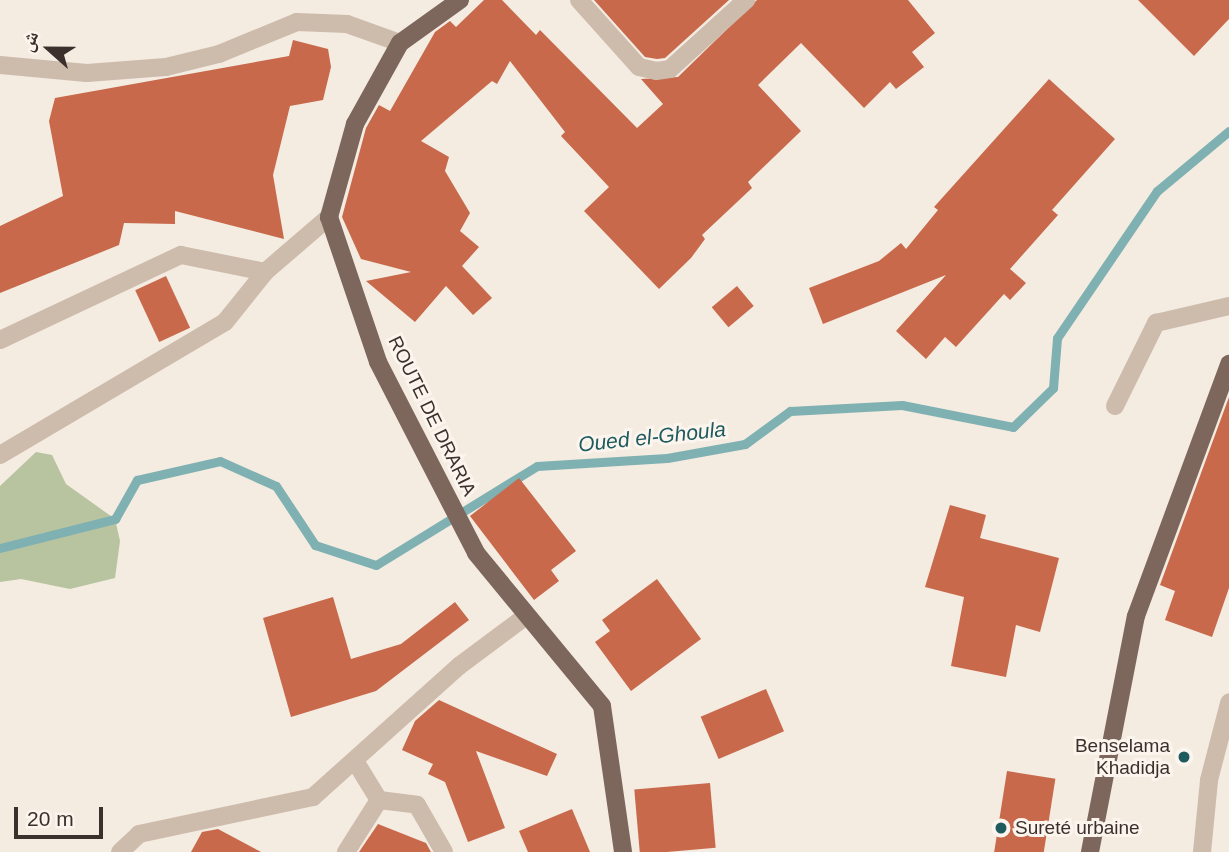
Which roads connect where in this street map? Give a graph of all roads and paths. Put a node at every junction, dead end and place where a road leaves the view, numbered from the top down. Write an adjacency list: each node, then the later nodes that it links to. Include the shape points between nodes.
1 (460, 0): 4 (main road)
2 (579, 0): 3 (street, via 639,66 656,71 670,69)
3 (746, 0)
4 (400, 43): 5 (street, via 347,24 297,22 219,54 166,67 87,73); 6 (main road, via 355,124)
5 (0, 65)
6 (329, 217): 7 (street); 13 (main road, ROUTE DE DRARIA, via 379,362 476,553)
7 (265, 272): 9 (street, via 181,255); 12 (street, via 225,322)
8 (1229, 306): 11 (street, via 1156,323)
9 (0, 340)
10 (1229, 364): 21 (main road, via 1136,616)
11 (1115, 406)
12 (0, 455)
13 (526, 616): 15 (street, via 459,666); 20 (main road, ROUTE DE DRARIA, via 602,705)
14 (1229, 703): 22 (street, via 1209,780)
15 (355, 761): 16 (street); 17 (street, via 313,797 139,834)
16 (379, 800): 18 (street); 19 (street, via 417,805)
17 (120, 852)
18 (346, 852)
19 (444, 852)
20 (623, 852)
21 (1090, 852)
22 (1202, 852)

